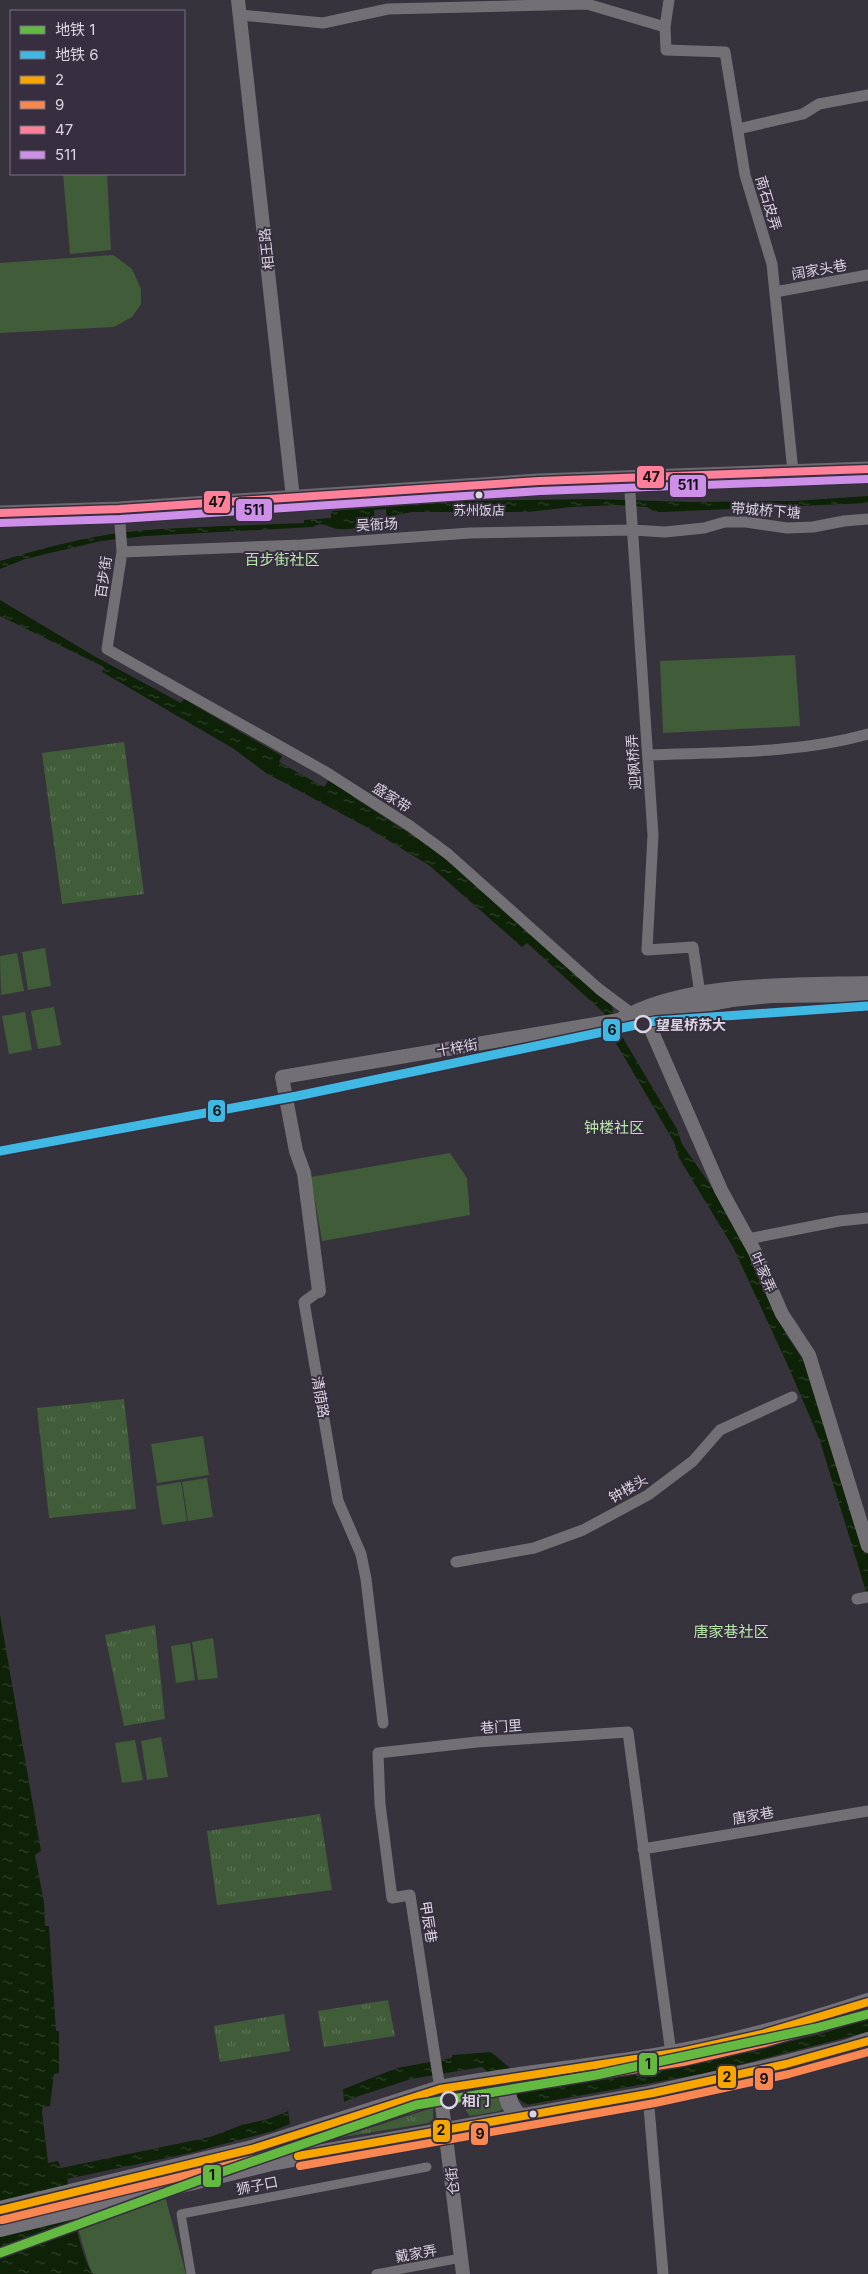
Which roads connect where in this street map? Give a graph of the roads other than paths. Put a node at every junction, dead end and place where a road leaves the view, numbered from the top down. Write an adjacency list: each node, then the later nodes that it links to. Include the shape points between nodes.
1 (238, 0): 3 (street, 相王路)
2 (669, 0): 4 (street, 南石皮弄)
3 (240, 15): 4 (street, via 323,23 388,8 587,4); 12 (street, 相王路)
4 (665, 27): 6 (street, 南石皮弄, via 666,50 725,52)
5 (868, 95): 6 (street, via 819,104 803,114)
6 (738, 130): 8 (street, 南石皮弄, via 745,175 772,264)
7 (868, 275): 8 (street, 阔家头巷)
8 (775, 292): 10 (street, 南石皮弄)
9 (868, 469): 10 (main road)
10 (792, 472): 11 (main road)
11 (628, 478): 12 (main road); 16 (street, 迎枫桥弄)
12 (293, 498): 13 (main road)
13 (119, 509): 14 (main road); 17 (street, 百步街)
14 (0, 513)
15 (868, 519): 16 (street, 带城桥下塘, via 813,527 724,522 704,528 666,532)
16 (633, 530): 17 (street, 吴衙场, via 470,533 302,545); 20 (street, 迎枫桥弄)
17 (121, 546): 18 (street, 百步街)
18 (107, 649): 24 (street, 盛家带, via 324,771 410,826 448,854 599,988)
19 (868, 734): 20 (street, via 795,749)
20 (648, 755): 22 (street, 迎枫桥弄, via 653,835 647,950 693,947)
21 (868, 983): 22 (street, 十梓街, via 761,986)
22 (700, 994): 24 (street, 十梓街, via 653,1005)
23 (868, 995): 24 (street, 十梓街, via 771,996 644,1016)
24 (624, 1016): 25 (street, 十梓街, via 604,1023); 27 (street, 叶家弄, via 650,1028 721,1190)
25 (282, 1077): 28 (street, 清荫路, via 296,1151 304,1172)
26 (868, 1218): 27 (street)
27 (748, 1239): 30 (street, 叶家弄, via 782,1314 809,1355)
28 (318, 1292): 32 (street, 清荫路, via 304,1302 338,1502 361,1554 366,1579)
29 (792, 1397): 31 (street, 钟楼头, via 720,1430 693,1461 648,1495 583,1530 534,1548)
30 (868, 1546)
31 (456, 1562)
32 (384, 1723)
33 (378, 1754): 35 (street, 巷门里, via 477,1742 628,1732); 40 (street, 甲辰巷, via 380,1804 392,1898 410,1895)
34 (868, 1811): 35 (street, 唐家巷)
35 (644, 1849): 38 (street)
36 (868, 2002): 38 (main road, via 728,2042)
37 (868, 2041): 41 (main road)
38 (671, 2054): 39 (main road)
39 (515, 2081): 40 (main road); 42 (main road, via 512,2110)
40 (439, 2084): 43 (street, 仓街); 45 (main road, via 252,2150)
41 (648, 2095): 42 (main road); 52 (street)
42 (520, 2116): 43 (main road)
43 (445, 2129): 45 (main road); 48 (street, 仓街)
44 (427, 2167): 49 (street, 狮子口, via 181,2214)
45 (132, 2187): 46 (main road); 47 (main road)
46 (0, 2210)
47 (0, 2228)
48 (461, 2258): 50 (street, 戴家弄); 51 (street, 仓街)
49 (190, 2274)
50 (376, 2274)
51 (463, 2274)
52 (663, 2274)

